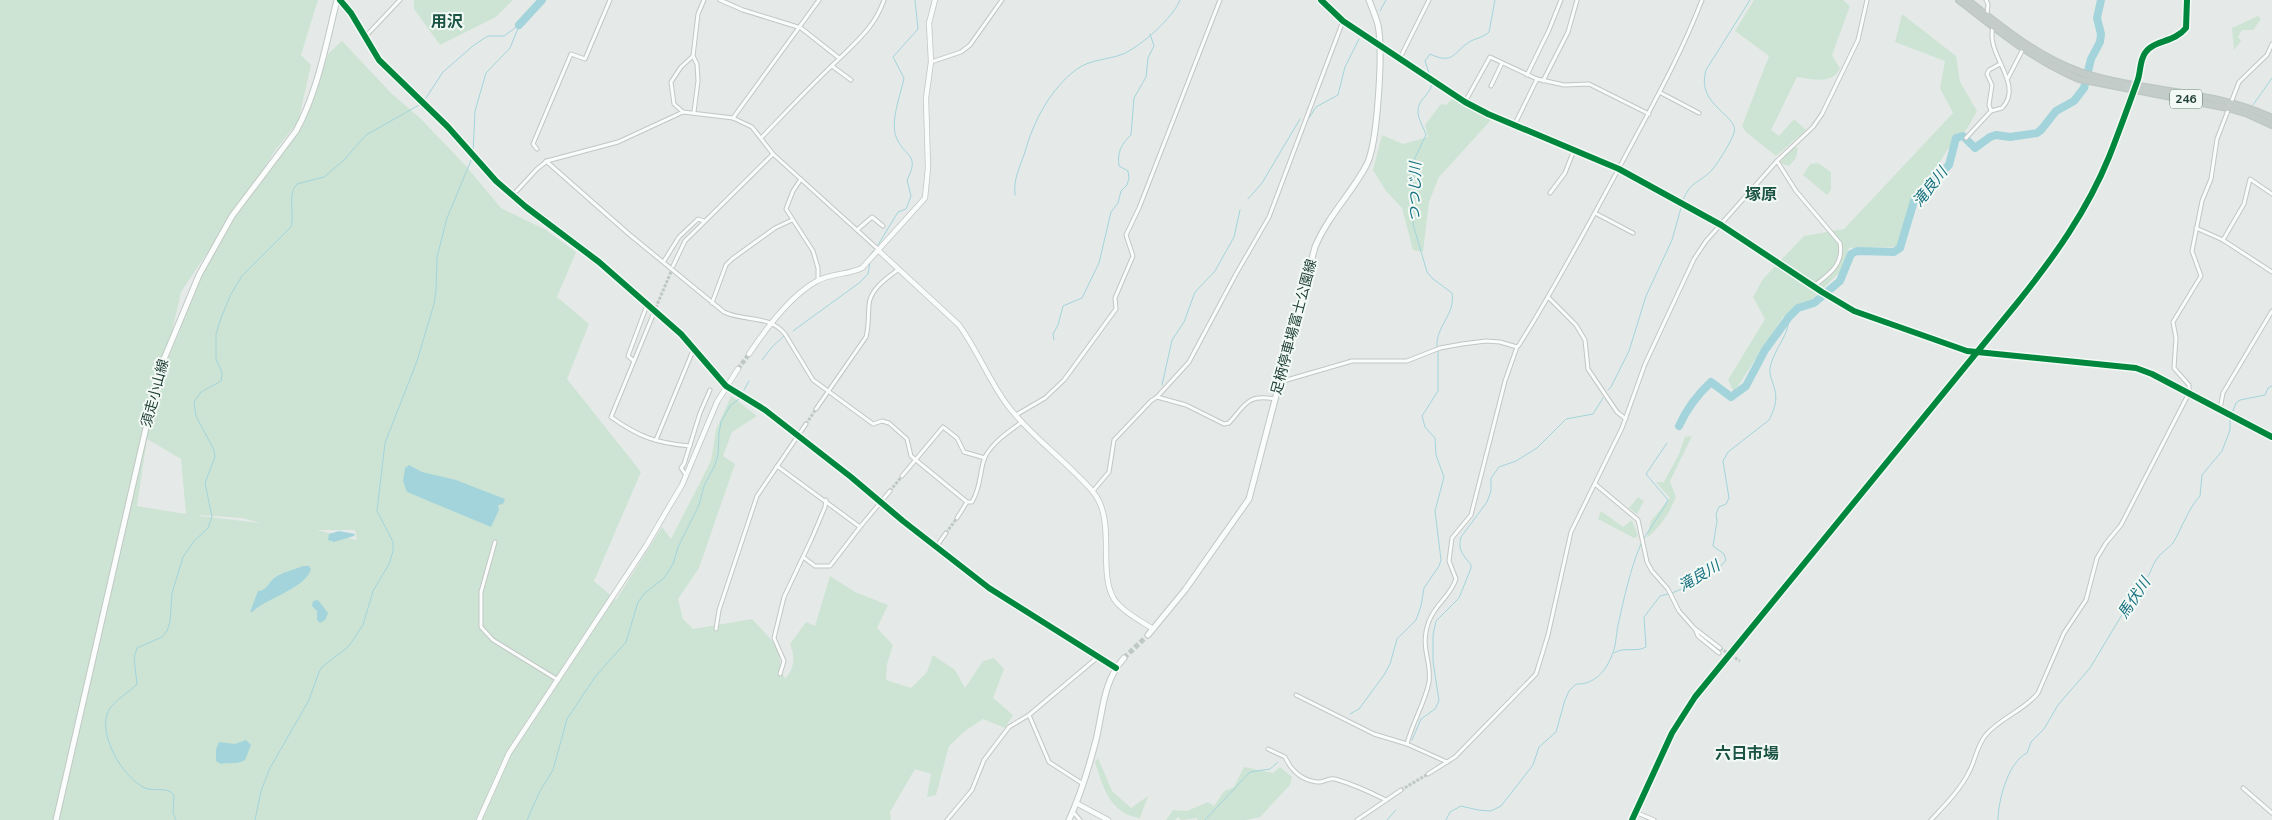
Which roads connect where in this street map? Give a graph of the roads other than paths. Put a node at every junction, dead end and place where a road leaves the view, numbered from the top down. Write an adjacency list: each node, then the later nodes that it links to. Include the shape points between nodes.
1 (339, 0): 26 (street, via 351,13); 157 (main road, 須走小山線, via 303,119 232,216 199,275 159,371)
2 (400, 0): 26 (street)
3 (610, 0): 60 (street, via 585,59 571,54 533,144)
4 (704, 0): 30 (street, via 698,14)
5 (720, 0): 25 (street)
6 (819, 0): 25 (street)
7 (884, 0): 31 (street, via 872,27)
8 (935, 0): 33 (street, via 929,23)
9 (1002, 0): 33 (street, via 970,45 961,52)
10 (1220, 0): 107 (street, via 1126,235 1134,256 1115,298 1116,308 1064,380 1045,398)
11 (1321, 0): 23 (street)
12 (1369, 0): 27 (main road, 足柄停車場富士公園線, via 1378,25)
13 (1428, 0): 32 (street)
14 (1561, 0): 37 (street)
15 (1577, 0): 41 (street, via 1568,32)
16 (1702, 0): 45 (street)
17 (1867, 0): 63 (street, via 1858,40 1822,114)
18 (1959, 0): 24 (highway, 246)
19 (1967, 0): 22 (highway, 246)
20 (1986, 0): 22 (street)
21 (2187, 0): 44 (street, via 2186,28 2176,38 2154,45 2145,52)
22 (1987, 15): 42 (highway, 246, via 2037,52)
23 (1344, 21): 27 (street); 103 (street, via 1269,218 1189,362)
24 (1993, 26): 29 (highway, 246); 35 (street, via 1990,37)
25 (800, 28): 31 (street); 53 (street)
26 (364, 38): 69 (street, via 385,67 430,109)
27 (1380, 44): 32 (street); 98 (main road, 足柄停車場富士公園線, via 1374,146 1367,165 1326,222 1315,247)
28 (2272, 44): 47 (street, via 2267,55 2238,82)
29 (2023, 49): 39 (street); 42 (highway, 246, via 2080,79)
30 (693, 56): 49 (street, via 671,82 674,104); 50 (street, via 698,81)
31 (839, 58): 36 (street)
32 (1400, 58): 46 (street)
33 (932, 62): 79 (street, via 926,98 928,158 925,198)
34 (1502, 63): 37 (street); 43 (street); 46 (street, via 1490,57)
35 (2000, 64): 39 (street); 48 (street, via 1987,74 1992,85)
36 (832, 66): 40 (street); 57 (street)
37 (1527, 74): 38 (street)
38 (1537, 79): 41 (street); 56 (street)
39 (2008, 79): 48 (street, via 2006,104)
40 (851, 80)
41 (1543, 81): 52 (street, via 1564,85 1589,84)
42 (2099, 81): 44 (highway, 246)
43 (1491, 86)
44 (2135, 87): 47 (highway, 246); 94 (street, via 2105,165 2075,223 2044,270)
45 (1661, 93): 51 (street); 52 (street)
46 (1465, 102): 56 (street)
47 (2229, 105): 54 (highway, 246); 55 (highway, 246); 75 (street, via 2217,138 2211,179 2203,195)
48 (1991, 111): 58 (street)
49 (683, 112): 50 (street); 64 (street, via 623,140)
50 (694, 112): 53 (street)
51 (1699, 113)
52 (1648, 114): 65 (street)
53 (733, 118): 57 (street, via 752,127)
54 (2272, 118)
55 (2272, 125)
56 (1514, 126): 59 (street)
57 (761, 138): 62 (street)
58 (1966, 138)
59 (1558, 143): 61 (street)
60 (537, 149)
61 (1574, 150): 65 (street); 67 (street, via 1565,173)
62 (773, 154): 66 (street); 72 (street)
63 (1777, 161): 74 (street); 85 (street, via 1796,191 1840,243 1836,268)
64 (544, 163): 69 (street); 80 (street)
65 (1619, 169): 70 (street); 74 (street)
66 (801, 179): 71 (street, via 792,191 786,209); 76 (street)
67 (1550, 193)
68 (2272, 194): 78 (street, via 2250,179 2244,204)
69 (512, 196): 88 (street)
70 (1595, 213): 77 (street); 86 (street)
71 (792, 220): 84 (street, via 813,251); 87 (street, via 775,228 732,259 726,266)
72 (704, 221): 80 (street, via 698,219 679,237); 81 (street, via 683,244)
73 (883, 226): 76 (street, via 872,217)
74 (1721, 226): 85 (street); 108 (street, via 1694,259 1645,364)
75 (2196, 228): 78 (street); 102 (street, via 2192,251 2201,276 2173,322 2176,338 2174,368 2189,385)
76 (857, 230): 79 (street)
77 (1633, 233)
78 (2223, 240): 83 (street)
79 (879, 251): 82 (street); 84 (street, via 853,273)
80 (664, 262): 87 (street)
81 (673, 266)
82 (899, 269): 101 (street, via 873,292 866,337); 107 (street, via 959,326)
83 (2272, 272)
84 (818, 281): 91 (street)
85 (1814, 286): 94 (street, via 1854,311 1955,348)
86 (1548, 297): 93 (street); 108 (street, via 1576,325 1585,340 1588,369 1617,412)
87 (712, 303): 91 (street, via 730,315)
88 (647, 304): 92 (street); 96 (street, via 628,356)
89 (2272, 311): 106 (street, via 2223,393)
90 (653, 315): 96 (street)
91 (772, 322): 95 (street); 101 (street, via 785,334 813,380)
92 (694, 347): 99 (street); 113 (street)
93 (1517, 347): 98 (street, via 1486,341 1440,348 1407,361 1352,362); 145 (street, via 1470,515 1452,538 1449,561 1456,579 1452,592 1434,611 1429,622 1424,643 1428,684)
94 (1977, 352): 102 (street, via 2136,368); 155 (street, via 1695,696 1672,733)
95 (749, 354)
96 (634, 361): 113 (street, via 611,417 633,433)
97 (738, 369): 99 (street)
98 (1280, 382): 104 (main road, 足柄停車場富士公園線)
99 (726, 386): 111 (street); 118 (street)
100 (710, 390): 114 (street)
101 (828, 392): 105 (street); 116 (street, via 873,424 889,423 904,436 909,444 909,453)
102 (2189, 393): 106 (street); 166 (street, via 2121,525 2097,558 2086,600 2064,633 2038,693 1983,738 1969,772)
103 (1157, 398): 104 (street, via 1186,405 1224,424 1256,397); 122 (street, via 1114,440 1109,472)
104 (1275, 399): 134 (main road, 足柄停車場富士公園線, via 1249,498)
105 (816, 409)
106 (2220, 409): 112 (street)
107 (1015, 416): 109 (street)
108 (1626, 419): 120 (street)
109 (1022, 422): 115 (street, via 995,443); 122 (street)
110 (806, 424): 111 (street)
111 (797, 436): 117 (street); 124 (street)
112 (2272, 437)
113 (656, 440): 114 (street)
114 (690, 446): 118 (street, via 681,468)
115 (985, 458): 116 (street, via 964,452 957,438 943,427); 125 (street, via 979,490 972,502)
116 (915, 460): 119 (street); 125 (street)
117 (777, 466): 123 (street); 133 (street, via 754,503 719,610)
118 (686, 474): 142 (street, via 646,546)
119 (902, 476)
120 (1595, 484): 132 (street, via 1638,520 1647,562); 147 (street, via 1571,532 1536,674)
121 (890, 490): 124 (street)
122 (1093, 491): 134 (street, via 1104,514 1108,578 1114,599)
123 (826, 500): 127 (street); 131 (street)
124 (880, 502): 127 (street); 130 (street)
125 (967, 502): 126 (street)
126 (958, 518)
127 (860, 527): 131 (street, via 830,566 815,566)
128 (946, 533): 130 (street)
129 (495, 542): 142 (street, via 482,592 481,627 493,640)
130 (936, 547): 138 (street, via 998,594)
131 (803, 557): 141 (street, via 784,597 774,638 784,662)
132 (1694, 628): 136 (street); 137 (street, via 1698,636)
133 (716, 629)
134 (1153, 630): 135 (main road, 足柄停車場富士公園線)
135 (1148, 635)
136 (1720, 648)
137 (1719, 653)
138 (1098, 657): 140 (street); 144 (street)
139 (1124, 658): 140 (main road)
140 (1116, 668): 149 (main road, via 1106,689 1097,737)
141 (780, 674)
142 (559, 680): 158 (street, via 508,753)
143 (1296, 695): 145 (street, via 1374,734)
144 (1029, 715): 149 (street, via 1048,762); 159 (street, via 1009,726 984,760 972,790)
145 (1407, 744): 147 (street)
146 (1268, 748): 152 (street, via 1285,757 1296,773 1318,782 1334,778)
147 (1447, 762): 148 (street)
148 (1428, 774)
149 (1083, 784): 153 (main road)
150 (2243, 788): 156 (street)
151 (1402, 790): 152 (street)
152 (1386, 800): 163 (street)
153 (1076, 803): 154 (main road); 162 (street)
154 (1073, 812): 160 (main road); 161 (street)
155 (1636, 812): 164 (street); 165 (street)
156 (2272, 813)
157 (56, 820)
158 (479, 820)
159 (947, 820)
160 (1069, 820)
161 (1080, 820)
162 (1108, 820)
163 (1356, 820)
164 (1632, 820)
165 (1654, 820)
166 (1931, 820)

